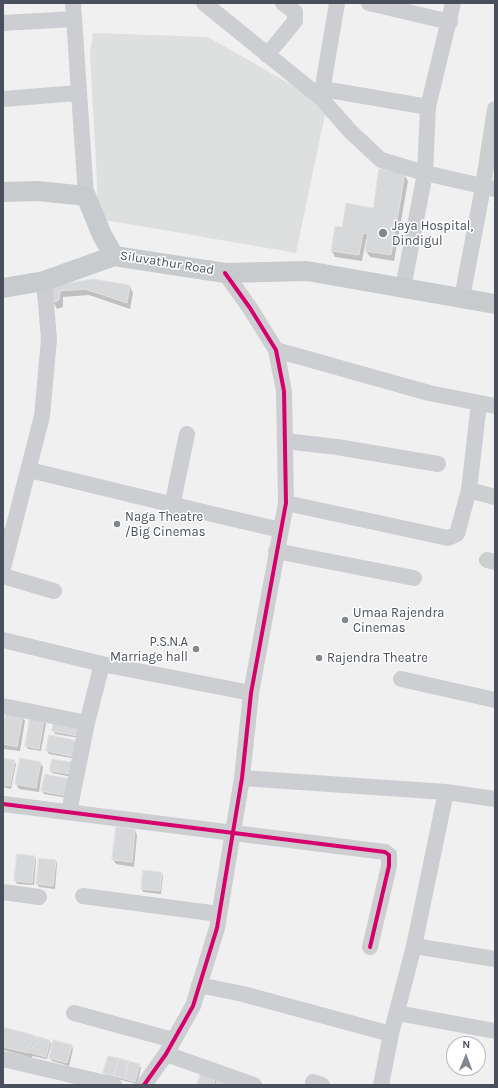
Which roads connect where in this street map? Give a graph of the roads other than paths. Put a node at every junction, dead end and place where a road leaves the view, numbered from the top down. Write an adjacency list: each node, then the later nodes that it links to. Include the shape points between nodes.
1 (73, 3): 7 (street)
2 (204, 3): 10 (street)
3 (283, 3): 10 (street, via 295,12 295,21)
4 (337, 3): 12 (street)
5 (369, 3): 8 (street)
6 (453, 3): 8 (street)
7 (74, 19): 9 (street); 11 (street)
8 (450, 22): 14 (street)
9 (3, 23)
10 (267, 55): 12 (street)
11 (78, 93): 13 (street); 19 (street)
12 (322, 94): 14 (street); 16 (street, via 350,131 381,160)
13 (3, 99)
14 (428, 107): 16 (street)
15 (495, 109): 17 (street)
16 (425, 172): 17 (street); 24 (street)
17 (489, 188): 25 (street)
18 (3, 192): 19 (main road, via 38,191)
19 (86, 196): 20 (main road, Siluvathur Road)
20 (114, 256): 21 (main road, Siluvathur Road); 22 (main road)
21 (225, 273): 24 (main road, Siluvathur Road, via 307,271); 29 (street)
22 (44, 281): 23 (main road); 34 (street, via 49,339 42,416)
23 (3, 288)
24 (403, 288): 25 (main road, Siluvathur Road)
25 (462, 298): 26 (street); 27 (main road, Siluvathur Road); 28 (street)
26 (495, 298)
27 (495, 304)
28 (495, 312)
29 (276, 350): 30 (street, via 429,393); 32 (street, via 284,391)
30 (487, 405): 35 (street)
31 (187, 434): 38 (street)
32 (285, 442): 33 (street, via 337,447); 37 (street)
33 (438, 464)
34 (29, 470): 38 (street); 41 (street)
35 (469, 490): 36 (street); 37 (street, via 457,534 448,538)
36 (495, 497)
37 (286, 503): 39 (street)
38 (172, 506): 39 (street)
39 (281, 530): 40 (street)
40 (276, 551): 43 (street); 48 (street)
41 (3, 568)
42 (3, 576): 44 (street)
43 (414, 578)
44 (54, 591)
45 (3, 640): 46 (street)
46 (102, 664): 48 (street); 51 (street)
47 (401, 679): 49 (street)
48 (251, 693): 52 (street)
49 (495, 700)
50 (3, 706): 51 (street)
51 (87, 723): 56 (street)
52 (242, 778): 53 (street); 57 (street)
53 (446, 792): 54 (street); 63 (street)
54 (495, 799)
55 (3, 804): 56 (street)
56 (69, 812): 57 (street)
57 (233, 833): 61 (street); 62 (street, via 385,852 389,855 389,866)
58 (3, 892): 60 (street)
59 (83, 896): 61 (street)
60 (39, 897)
61 (219, 914): 65 (street)
62 (370, 946)
63 (414, 946): 64 (street); 67 (street)
64 (495, 959)
65 (199, 985): 69 (street, via 243,994); 70 (street, via 193,1006)
66 (74, 1012): 70 (street)
67 (397, 1013): 68 (street); 69 (street)
68 (495, 1030)
69 (391, 1034): 75 (street)
70 (170, 1047): 73 (street); 74 (street)
71 (3, 1059): 72 (street)
72 (114, 1085)
73 (144, 1085)
74 (254, 1085)
75 (381, 1085)

